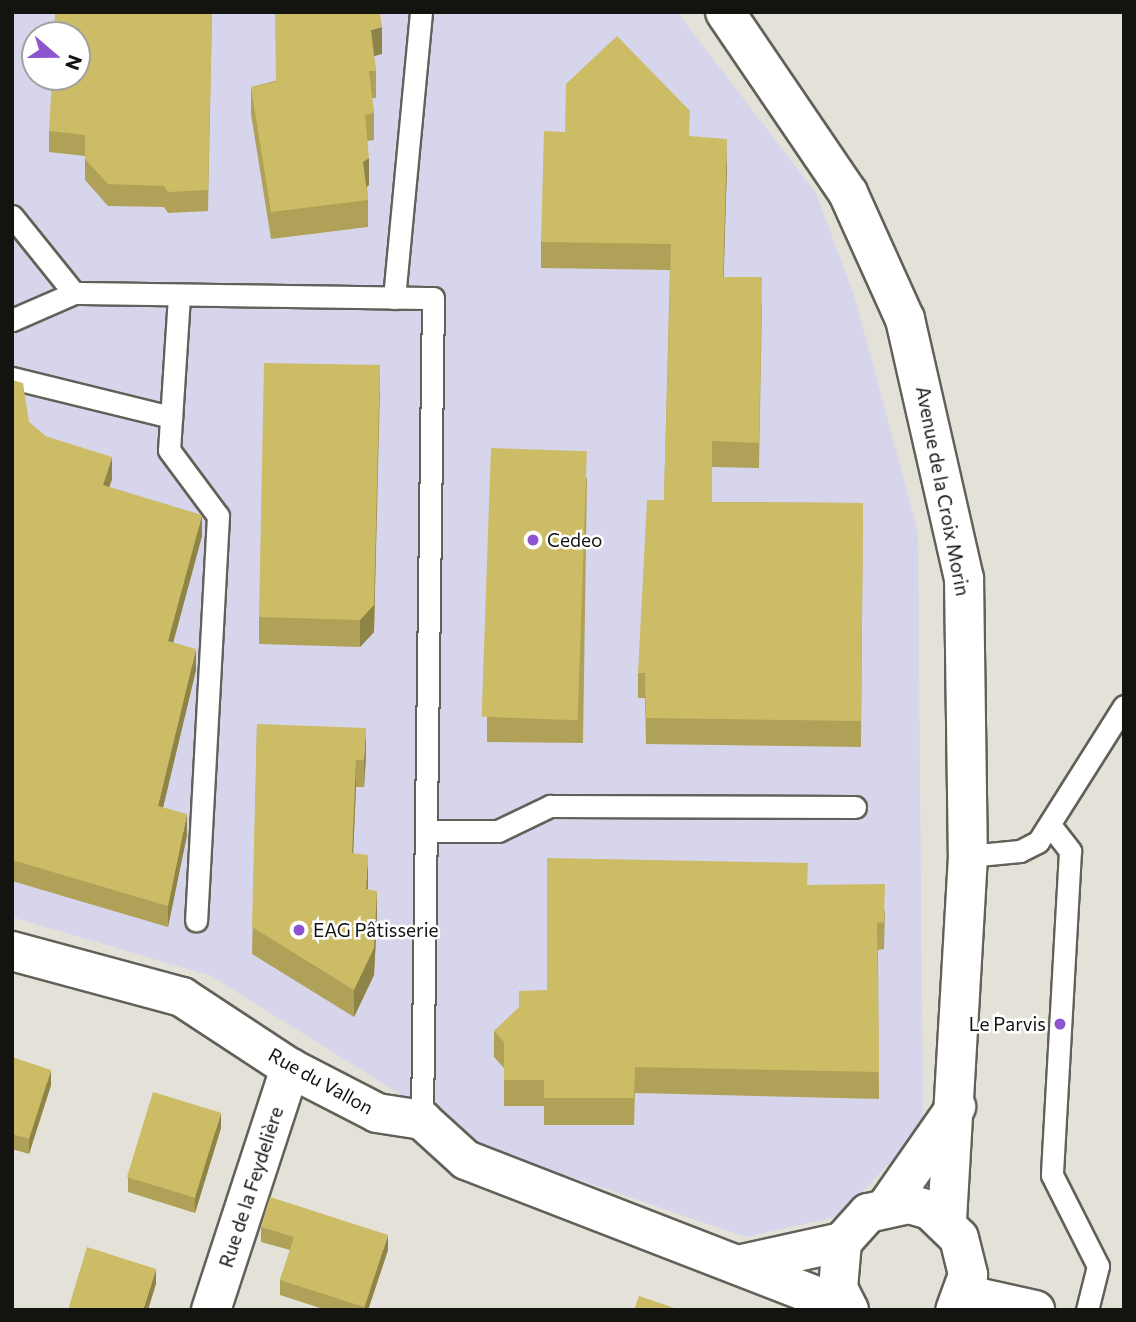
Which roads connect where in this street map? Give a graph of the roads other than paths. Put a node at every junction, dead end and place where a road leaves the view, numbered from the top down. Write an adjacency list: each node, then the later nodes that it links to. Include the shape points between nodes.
1 (421, 12): 6 (lane)
2 (725, 12): 14 (main road, Avenue de la Croix Morin, via 848,193 905,319 964,578)
3 (12, 216): 4 (lane)
4 (74, 293): 5 (lane); 7 (lane)
5 (179, 296): 6 (lane); 9 (lane)
6 (394, 298): 13 (lane, via 433,298)
7 (15, 315)
8 (12, 378): 9 (lane)
9 (171, 417): 15 (lane, via 169,450 218,516)
10 (1124, 706): 12 (lane)
11 (855, 807): 13 (lane, via 550,806 498,831)
12 (1050, 825): 14 (lane, via 1020,851); 28 (lane, via 1070,851 1052,1175 1098,1266)
13 (427, 831): 19 (lane)
14 (968, 856): 18 (main road, Avenue de la Croix Morin)
15 (196, 920)
16 (12, 951): 17 (main road, Rue du Vallon, via 182,997)
17 (290, 1068): 19 (main road, Rue du Vallon, via 377,1113); 25 (main road, Rue de la Feydelière)
18 (957, 1105): 20 (main road, Avenue de la Croix Morin, via 923,1162); 21 (main road, Avenue de la Croix Morin)
19 (422, 1120): 23 (main road, via 466,1160 683,1247)
20 (887, 1206): 21 (main road, via 909,1204); 22 (main road, via 853,1225)
21 (947, 1223): 24 (main road, via 966,1256)
22 (842, 1242): 23 (main road); 26 (main road, via 835,1264)
23 (742, 1264): 26 (main road)
24 (959, 1302): 27 (main road)
25 (213, 1308)
26 (848, 1309)
27 (1035, 1310)
28 (1087, 1310)

